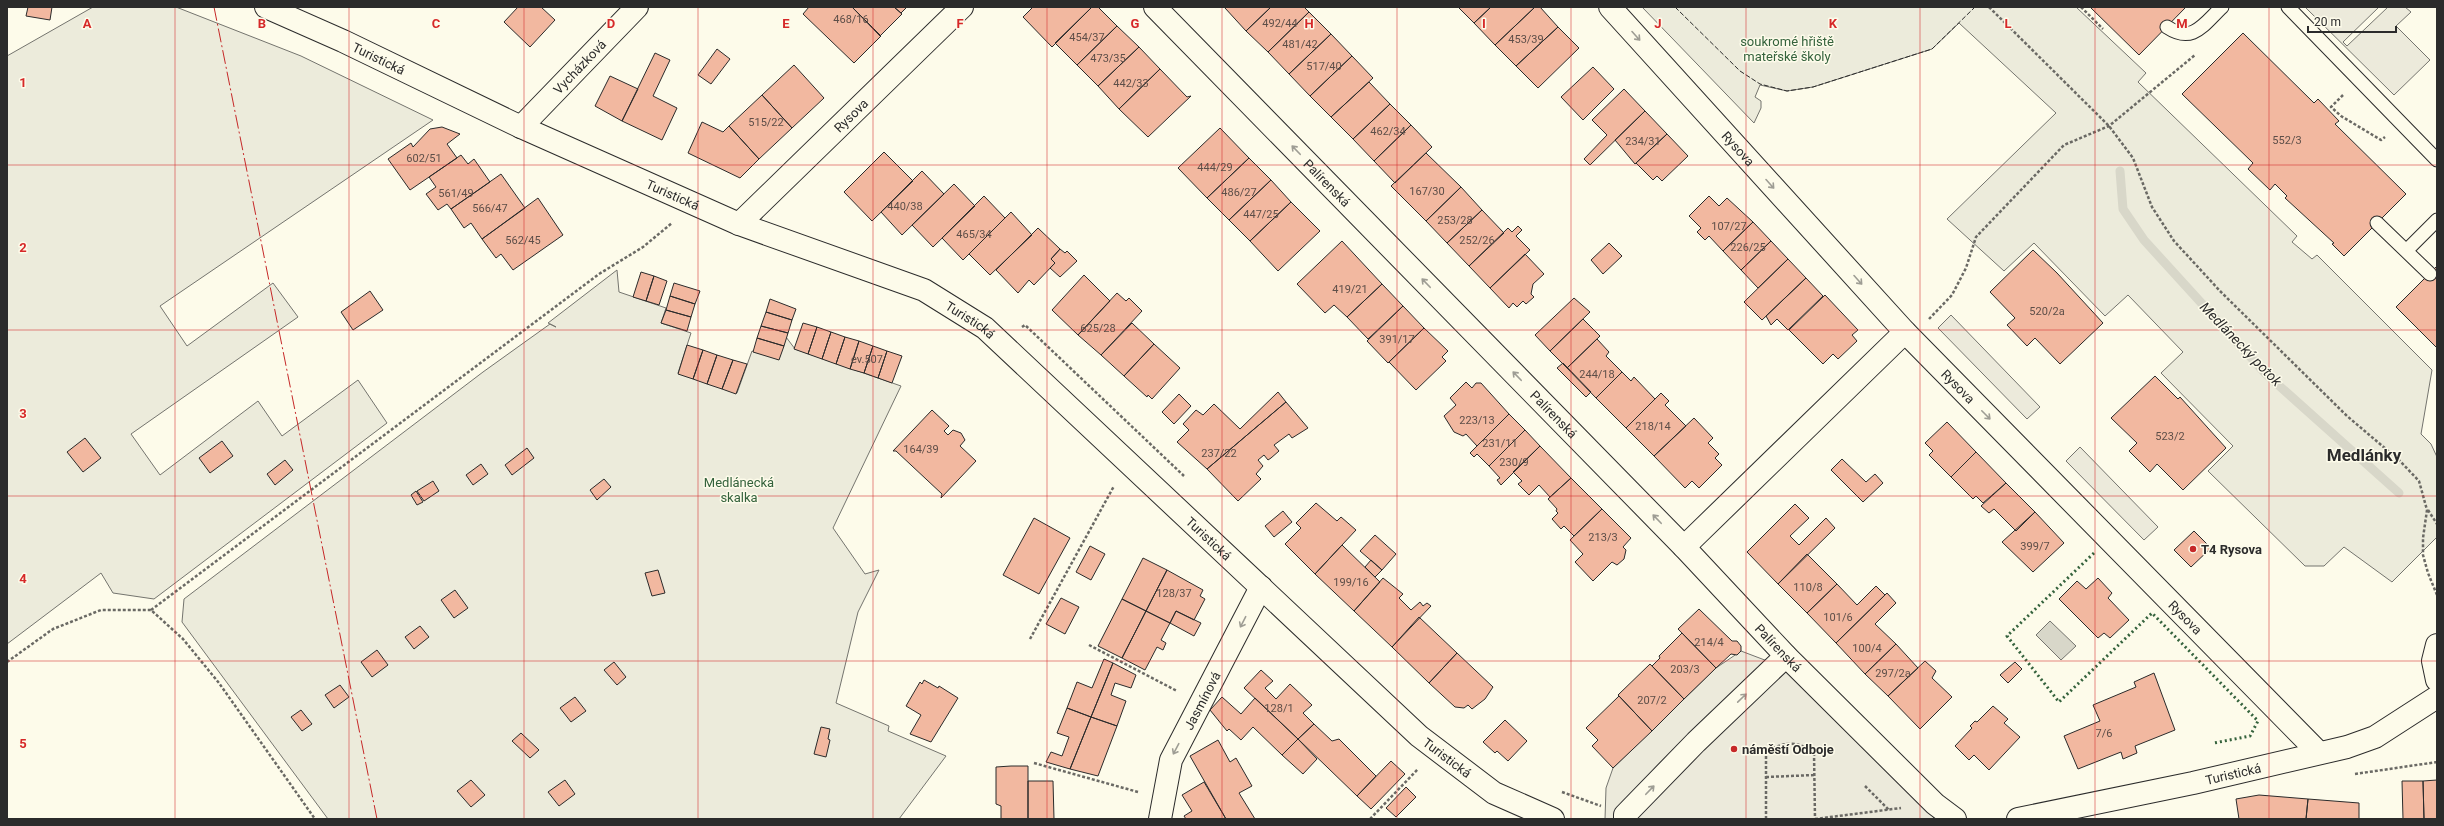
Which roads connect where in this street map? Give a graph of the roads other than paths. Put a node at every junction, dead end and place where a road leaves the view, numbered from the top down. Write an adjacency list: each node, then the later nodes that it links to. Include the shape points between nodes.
1 (266, 7): 9 (street, Turistická, via 344,41)
2 (637, 7): 9 (street, Vycházková)
3 (962, 7): 13 (street, Rysova)
4 (1155, 7): 17 (street, Palírenská, one-way to 4)
5 (1610, 7): 16 (street, Rysova, one-way to 16)
6 (2222, 7): 8 (lane, via 2193,34 2179,34)
7 (2288, 7): 10 (lane)
8 (2167, 27)
9 (521, 127): 13 (street, Turistická)
10 (2437, 160)
11 (2437, 220): 14 (lane)
12 (2377, 223): 14 (lane)
13 (739, 224): 18 (street, Turistická, via 924,290 986,328)
14 (2406, 251): 15 (lane)
15 (2430, 274)
16 (1908, 335): 17 (street); 23 (street, Rysova, one-way to 23)
17 (1684, 547): 20 (street, Palírenská)
18 (1261, 587): 24 (street, Jasmínová, one-way to 24, via 1171,760); 25 (street, Turistická, via 1419,736 1494,793)
19 (2437, 645): 21 (street, via 2433,661)
20 (1786, 656): 26 (street, one-way to 20, via 1625,815 1696,742); 27 (street, Palírenská, via 1935,804)
21 (2437, 680)
22 (2437, 697): 23 (street, Turistická, via 2375,737)
23 (2320, 753): 28 (street, Turistická, via 2193,783)
24 (1162, 809)
25 (1553, 819)
26 (1625, 819)
27 (1955, 819)
28 (2018, 819)

